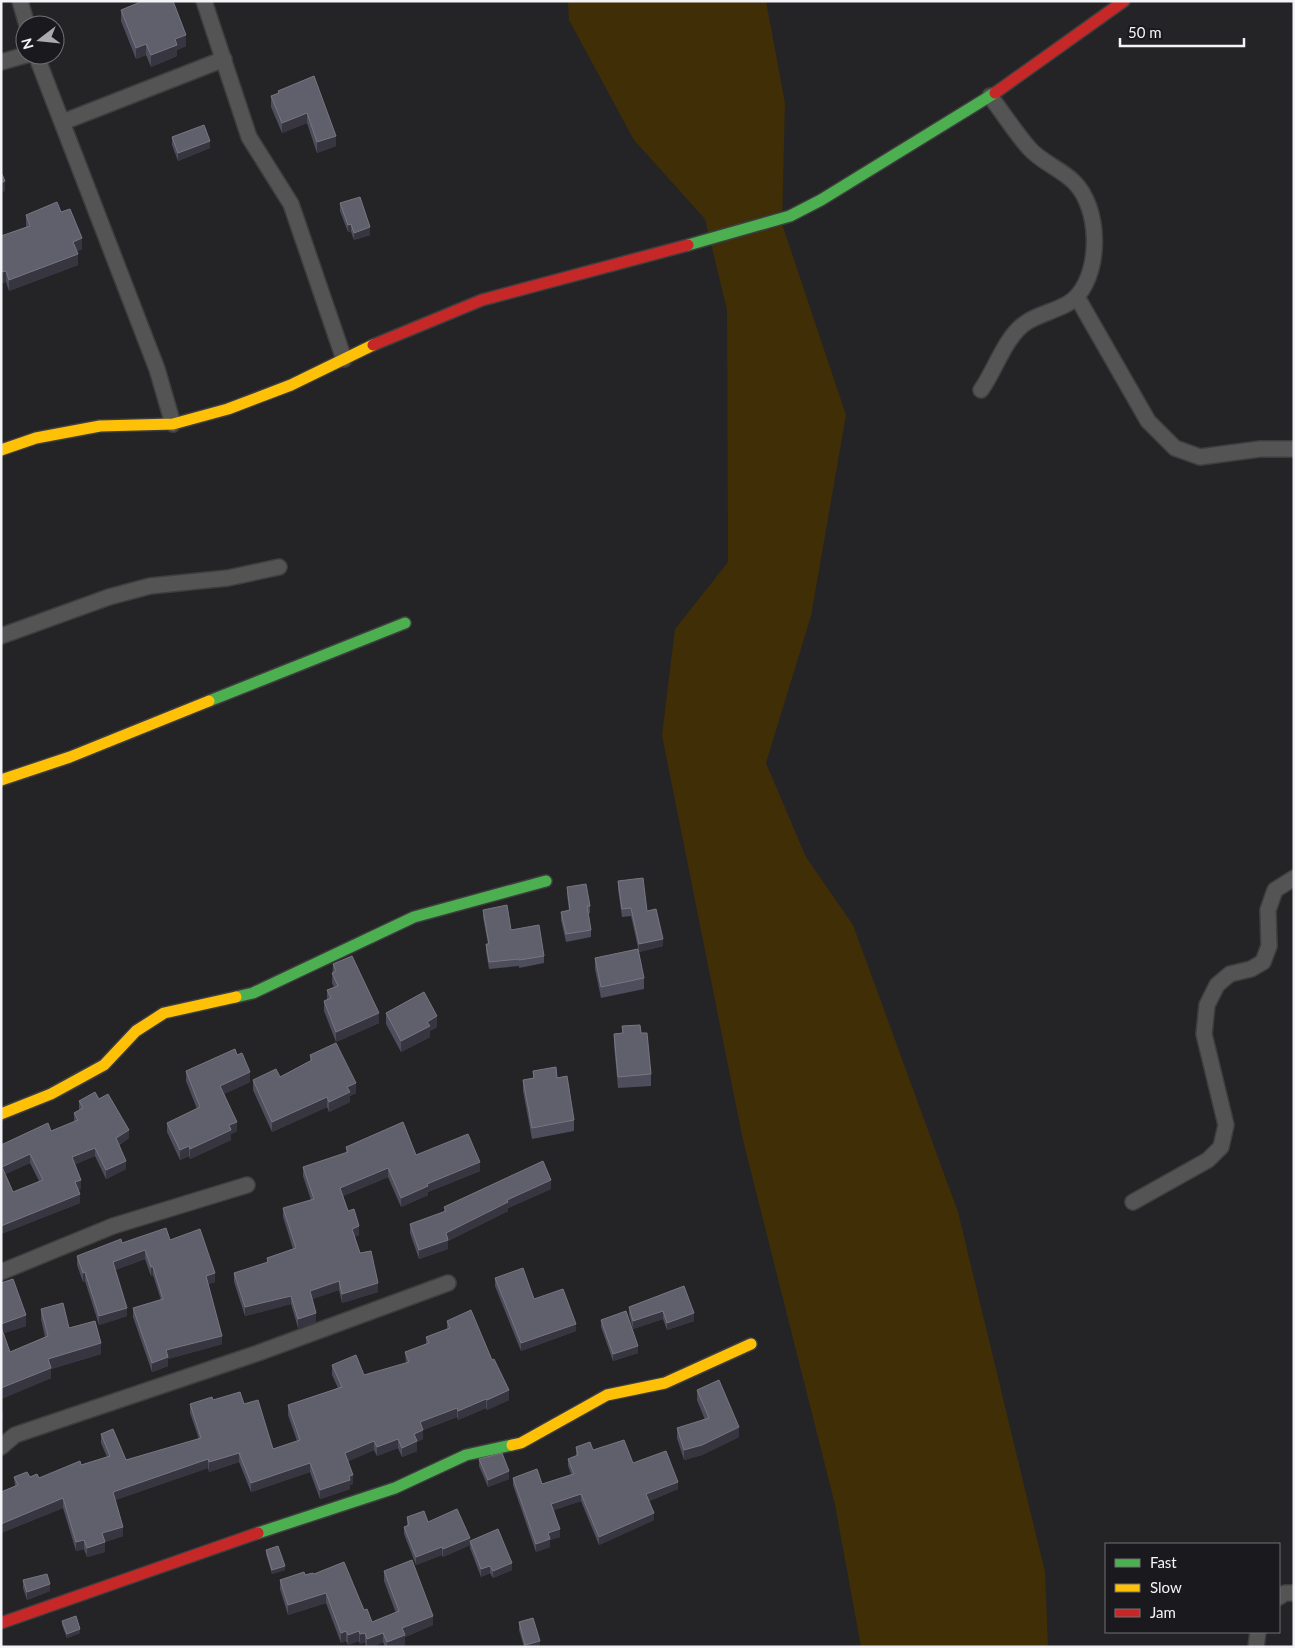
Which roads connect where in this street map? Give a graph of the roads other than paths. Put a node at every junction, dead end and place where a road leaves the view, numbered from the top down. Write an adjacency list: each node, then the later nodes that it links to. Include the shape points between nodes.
1 (20, 1): 4 (street)
2 (204, 1): 6 (street)
3 (1124, 1): 9 (street)
4 (24, 15)
5 (15, 58): 7 (street)
6 (224, 60): 10 (street); 12 (street, via 250,138 291,204)
7 (1, 62)
8 (40, 65): 10 (street)
9 (990, 96): 11 (street, via 1030,150 1075,182 1092,209 1095,242 1087,282); 12 (street, via 790,216 482,300)
10 (63, 122): 14 (street, via 162,384)
11 (1077, 297): 13 (street, via 1026,322 1010,339); 15 (street, via 1148,421 1175,448 1200,457 1260,449)
12 (344, 359): 14 (street, via 291,385 228,409)
13 (981, 390)
14 (173, 424): 16 (street, via 100,426 36,438)
15 (1294, 449)
16 (1, 450)
17 (279, 566): 19 (street, via 228,578 150,586 109,597)
18 (406, 623): 20 (street, via 70,757)
19 (1, 636)
20 (1, 780)
21 (1294, 878): 25 (street, via 1276,890 1268,910 1269,946 1263,962 1252,969 1230,974 1218,985 1207,1004 1204,1034 1226,1125 1221,1147 1208,1160)
22 (546, 881): 23 (street, via 414,916 253,993 164,1013 136,1032 104,1065 51,1094)
23 (1, 1114)
24 (247, 1185): 26 (street, via 113,1226)
25 (1133, 1202)
26 (1, 1272)
27 (448, 1283): 29 (street, via 258,1353 15,1436)
28 (751, 1344): 32 (street, via 665,1383 607,1395 520,1443 466,1455 395,1488 190,1555)
29 (1, 1448)
30 (1294, 1593): 31 (street, via 1285,1593)
31 (1280, 1597)
32 (1, 1623)
33 (1258, 1633): 34 (street)
34 (1256, 1647)

